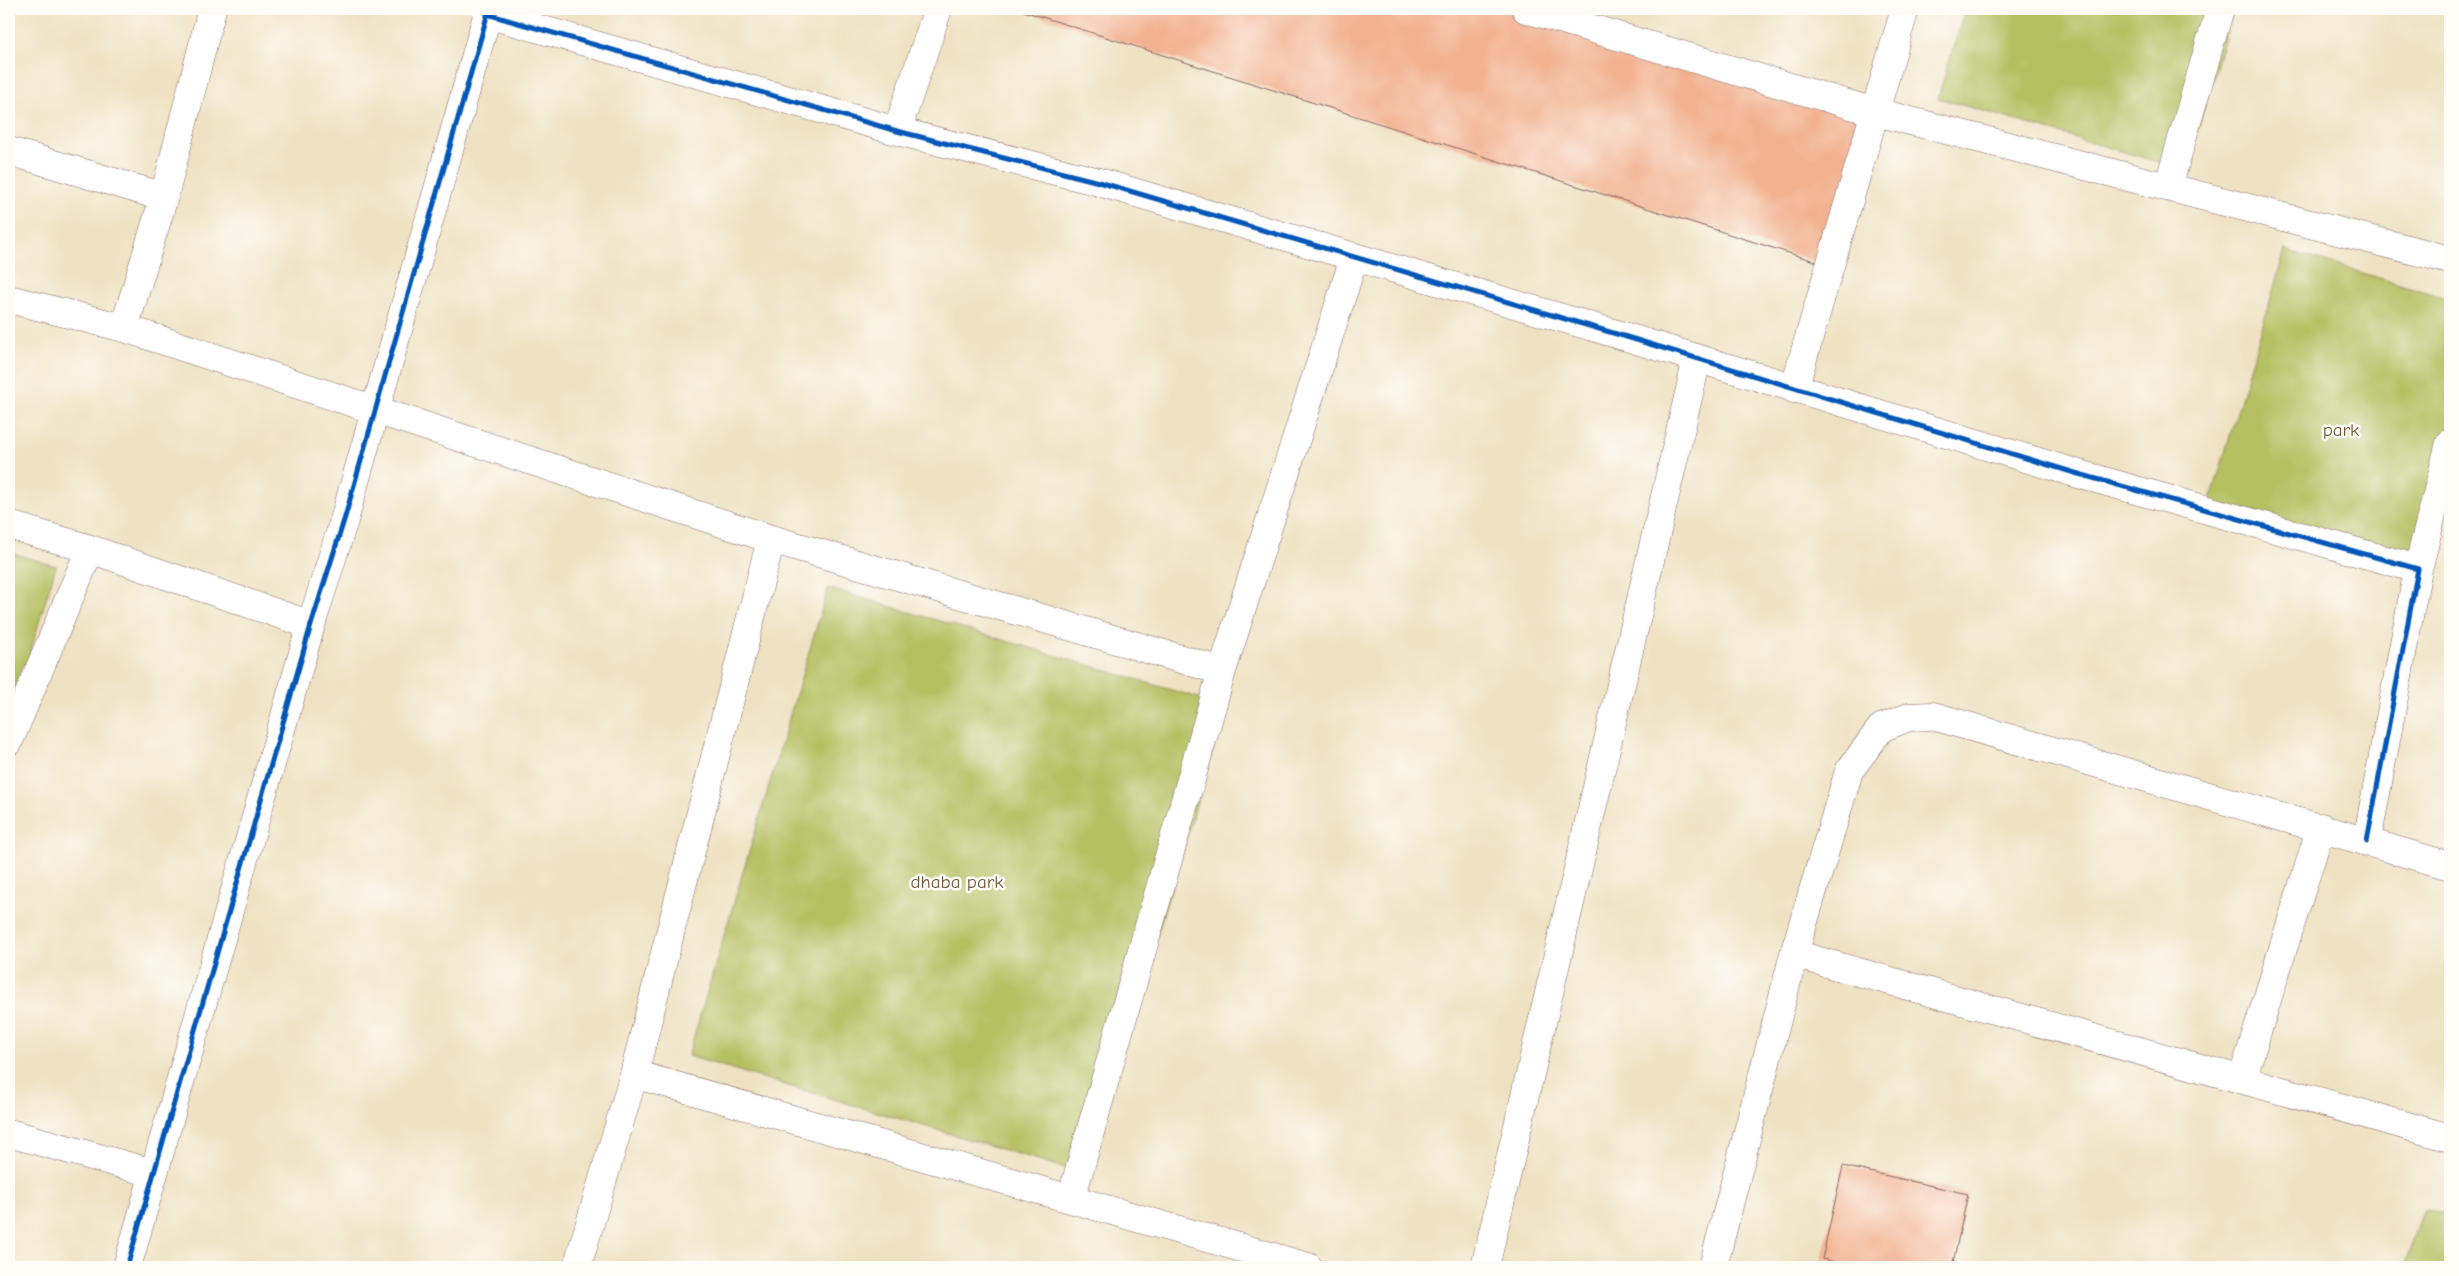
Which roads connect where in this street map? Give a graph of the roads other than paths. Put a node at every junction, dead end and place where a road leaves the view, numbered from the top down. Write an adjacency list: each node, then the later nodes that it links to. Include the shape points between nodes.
1 (212, 9): 11 (street)
2 (938, 9): 8 (street)
3 (1526, 9): 7 (street)
4 (1905, 9): 7 (street)
5 (2220, 9): 10 (street)
6 (488, 11): 8 (street); 18 (street)
7 (1875, 112): 10 (street); 17 (street)
8 (897, 131): 12 (street, via 1098,182)
9 (9, 151): 11 (street)
10 (2168, 187): 13 (street)
11 (164, 197): 15 (street)
12 (1354, 258): 16 (street); 25 (street)
13 (2450, 260)
14 (9, 299): 15 (street)
15 (124, 328): 18 (street)
16 (1697, 359): 17 (street); 40 (street)
17 (1794, 389): 23 (street, via 2074,473)
18 (375, 408): 21 (street); 24 (street, via 346,517)
19 (2450, 443): 23 (street)
20 (9, 526): 22 (street)
21 (771, 539): 25 (street); 31 (street)
22 (90, 549): 24 (street); 26 (street)
23 (2418, 569): 28 (street)
24 (311, 625): 35 (street)
25 (1222, 671): 36 (street)
26 (9, 741)
27 (2321, 827): 28 (street); 30 (street, via 1933,716 1909,717 1881,728 1849,771); 32 (street)
28 (2367, 841): 29 (street)
29 (2450, 866)
30 (1794, 954): 32 (street); 41 (street)
31 (634, 1074): 36 (street); 38 (street)
32 (2242, 1080): 34 (street)
33 (9, 1133): 35 (street)
34 (2450, 1138)
35 (152, 1173): 37 (street)
36 (1071, 1199): 39 (street)
37 (127, 1267)
38 (577, 1267)
39 (1308, 1267)
40 (1485, 1267)
41 (1713, 1267)

